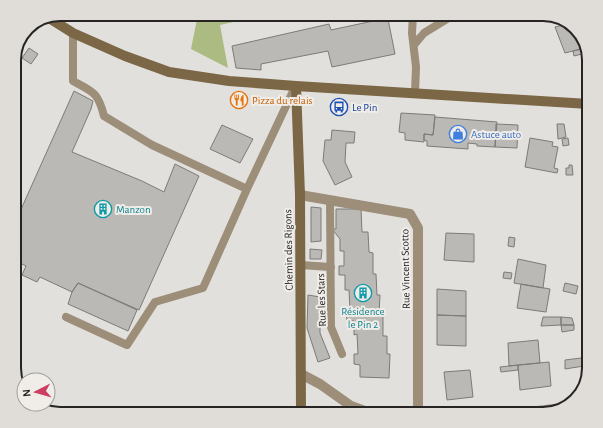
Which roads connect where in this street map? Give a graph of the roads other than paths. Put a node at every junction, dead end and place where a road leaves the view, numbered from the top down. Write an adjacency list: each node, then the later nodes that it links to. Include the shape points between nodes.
1 (54, 21): 4 (main road)
2 (413, 21): 5 (lane)
3 (444, 21): 5 (lane, via 424,33)
4 (73, 33): 6 (main road, via 169,72 229,81); 9 (lane, via 73,81 91,91 100,101 104,116 152,145)
5 (414, 45): 7 (lane)
6 (296, 86): 7 (main road); 9 (lane); 10 (main road, Chemin des Rigons)
7 (415, 93): 8 (main road)
8 (582, 104)
9 (247, 189): 14 (lane, via 203,288 155,302 127,345)
10 (300, 195): 11 (street, Rue Vincent Scotto); 12 (main road, Chemin des Rigons)
11 (330, 200): 13 (lane, Rue les Stars); 19 (street, Rue Vincent Scotto, via 410,214 418,228)
12 (300, 265): 13 (lane, Rue les Stars); 16 (main road, Chemin des Rigons)
13 (331, 267): 15 (lane, Rue les Stars, via 331,327)
14 (66, 317)
15 (342, 354)
16 (301, 374): 17 (main road, Chemin des Rigons); 18 (street)
17 (301, 407)
18 (354, 407)
19 (418, 407)

